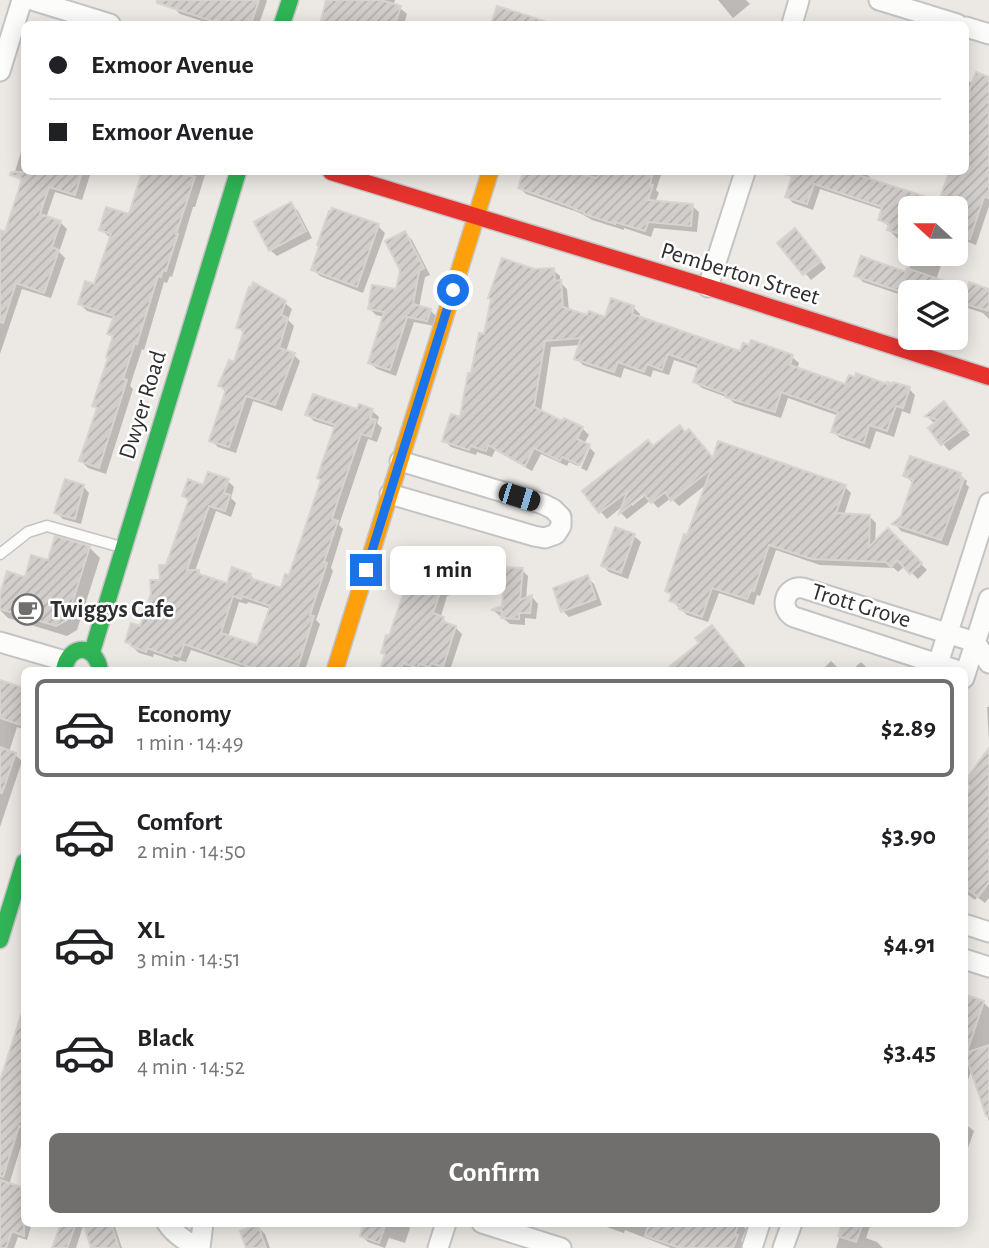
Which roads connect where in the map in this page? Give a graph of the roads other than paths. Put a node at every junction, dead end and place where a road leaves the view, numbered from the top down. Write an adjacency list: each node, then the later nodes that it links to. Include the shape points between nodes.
1 (22, 0): 12 (street)
2 (32, 0): 6 (street)
3 (290, 0): 7 (street)
4 (799, 0): 8 (street)
5 (879, 0): 9 (street)
6 (100, 21)
7 (283, 21)
8 (793, 21)
9 (947, 21)
10 (969, 28): 11 (street)
11 (989, 34)
12 (0, 71)
13 (237, 175): 23 (street, Dwyer Road)
14 (341, 175): 17 (street, Pemberton Street)
15 (489, 175): 17 (street)
16 (744, 175): 18 (street)
17 (476, 216): 18 (street, Pemberton Street); 20 (street)
18 (708, 288): 19 (street, Pemberton Street)
19 (989, 377)
20 (400, 461): 21 (street); 21 (street, via 542,504 561,517 561,526 556,534 534,536)
21 (390, 494): 33 (street)
22 (989, 503): 26 (street)
23 (123, 547): 24 (lane, via 47,526 28,532); 29 (street, Dwyer Road)
24 (0, 554)
25 (989, 599): 28 (street)
26 (948, 633): 28 (street, Trott Grove); 34 (street, Trott Grove, via 803,588 792,588 784,605 794,617); 35 (street)
27 (0, 642): 31 (street)
28 (975, 642): 30 (street); 36 (street)
29 (92, 652): 31 (street, via 79,650 68,656); 32 (street)
30 (989, 664): 37 (street)
31 (64, 666)
32 (100, 667)
33 (336, 667)
34 (942, 667)
35 (953, 667)
36 (957, 667)
37 (968, 668)
38 (21, 867): 39 (street)
39 (7, 891): 42 (street)
40 (968, 925): 41 (street)
41 (989, 932)
42 (0, 940)
43 (968, 960): 44 (street)
44 (989, 967)
45 (169, 1227): 51 (street)
46 (202, 1227): 51 (street)
47 (445, 1227): 52 (street)
48 (495, 1227): 53 (street)
49 (759, 1227): 54 (street)
50 (791, 1227): 55 (street)
51 (199, 1248)
52 (439, 1248)
53 (561, 1248)
54 (752, 1248)
55 (783, 1248)

